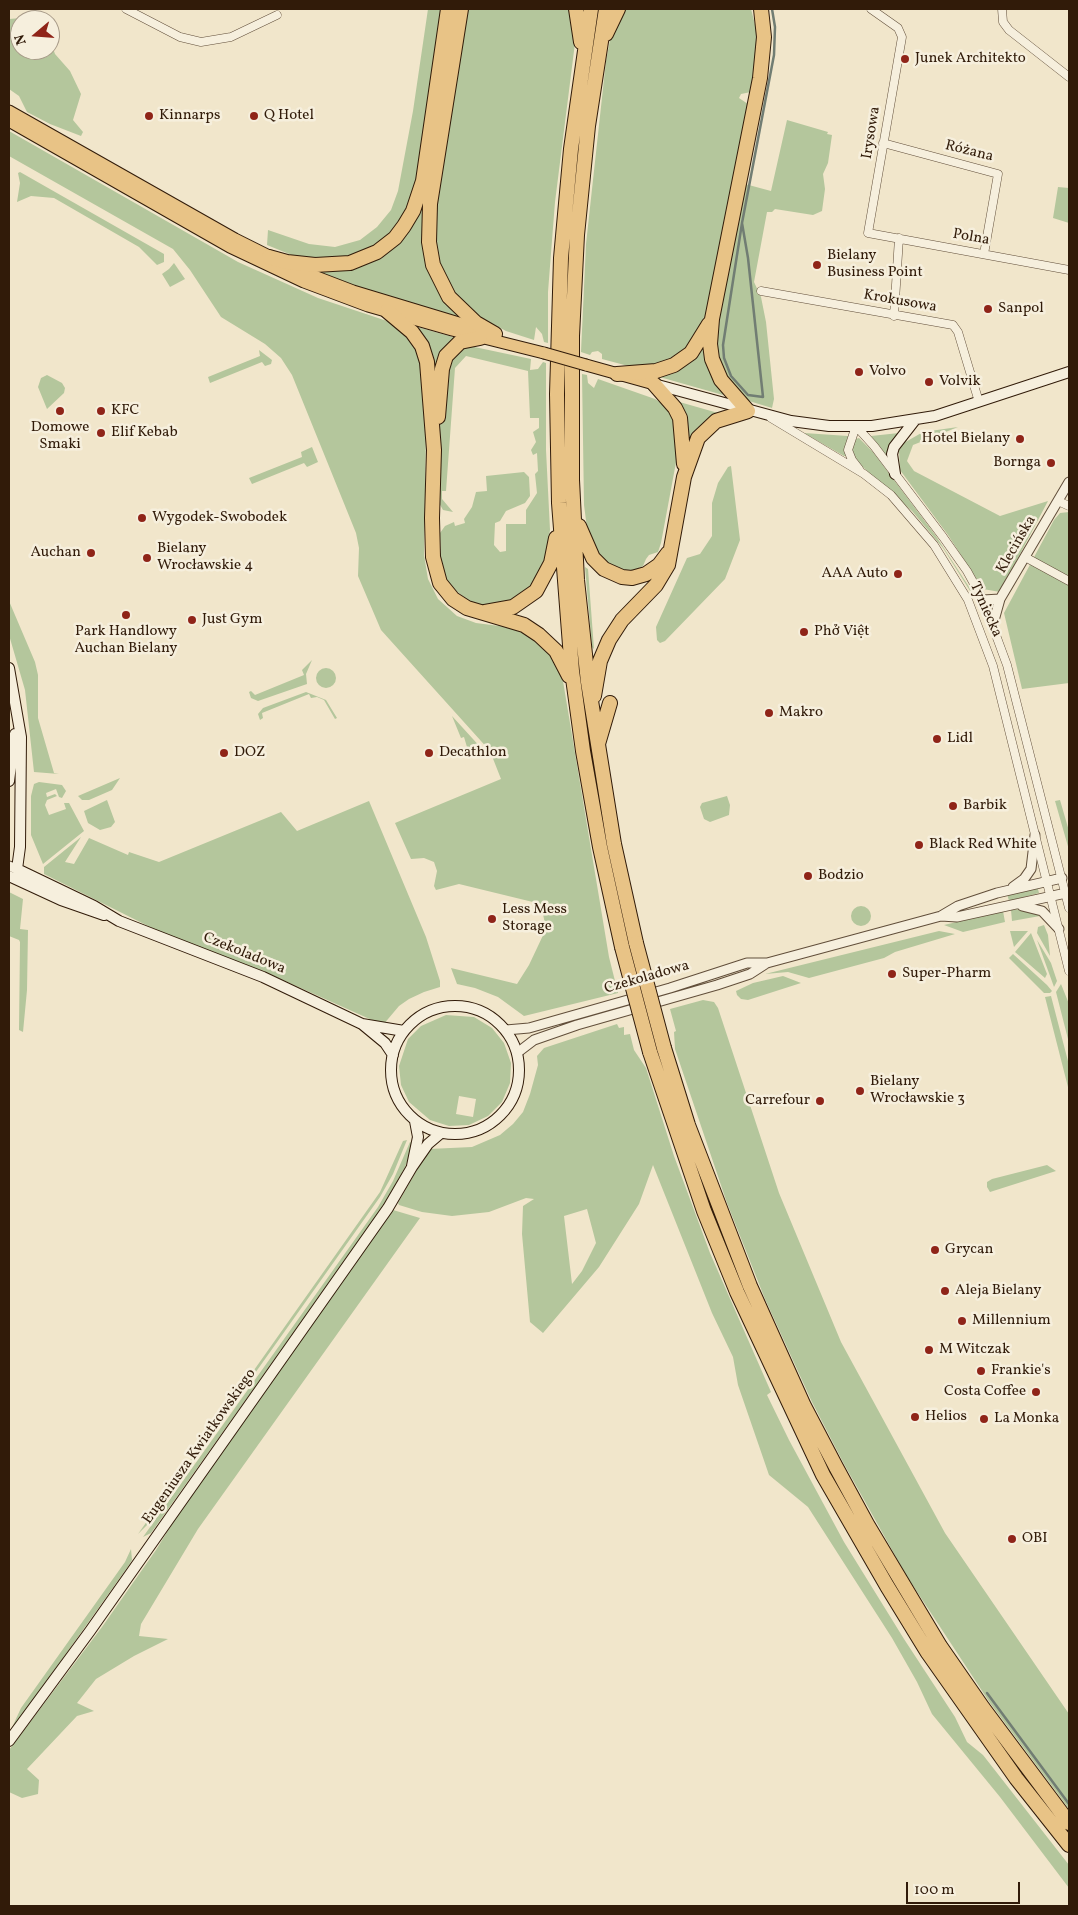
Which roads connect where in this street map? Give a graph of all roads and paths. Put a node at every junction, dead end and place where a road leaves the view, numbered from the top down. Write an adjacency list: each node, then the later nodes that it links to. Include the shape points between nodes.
1 (126, 9): 12 (street, via 180,37 201,42 231,37)
2 (448, 9): 23 (highway, via 423,181 404,226 377,252 350,264 315,265)
3 (461, 9): 29 (highway, via 430,204 429,242 436,272 449,297 476,323)
4 (576, 9): 15 (highway)
5 (591, 9): 15 (highway)
6 (606, 9): 14 (highway)
7 (618, 9): 14 (highway)
8 (756, 9): 13 (highway)
9 (761, 9): 13 (highway)
10 (871, 9): 19 (street, Irysowa, via 898,28 902,37)
11 (1002, 9): 16 (street, via 1002,22 1009,30)
12 (277, 15)
13 (763, 30): 28 (highway, via 759,83)
14 (598, 58): 45 (highway, via 584,160 575,268 571,384)
15 (582, 63): 48 (highway, via 570,155 560,284 557,394)
16 (1069, 76)
17 (9, 111): 23 (main road)
18 (9, 121): 26 (main road, via 254,259 320,289)
19 (884, 143): 20 (street, Irysowa); 22 (street, Różana, via 998,174)
20 (868, 233): 21 (street, Polna)
21 (899, 238): 22 (street, Polna); 27 (street)
22 (984, 254): 24 (street, Polna)
23 (269, 257): 29 (main road, via 352,291)
24 (1069, 270)
25 (761, 291): 27 (street, Krokusowa)
26 (387, 311): 30 (main road); 40 (highway, via 412,332 425,356)
27 (894, 316): 35 (street, Krokusowa, via 953,325)
28 (712, 319): 33 (highway, via 696,347 680,362 656,371); 36 (highway, via 710,344 714,366 725,387)
29 (496, 334): 31 (main road)
30 (480, 338): 31 (main road); 40 (highway, via 460,342 446,356)
31 (523, 346): 33 (main road, bridge)
32 (1069, 372): 35 (main road)
33 (617, 374): 34 (main road)
34 (654, 384): 36 (main road); 43 (highway, via 680,418)
35 (979, 402): 38 (main road)
36 (748, 411): 37 (main road); 43 (highway, via 719,419 704,429 692,451)
37 (769, 417): 39 (main road, via 819,425); 41 (street, Tyniecka)
38 (915, 420): 39 (main road); 42 (main road, via 894,447)
39 (856, 426): 41 (street, via 848,450); 42 (street, Tyniecka)
40 (434, 450): 54 (highway, via 432,522 435,569 440,583 453,598 467,608)
41 (864, 474): 63 (street, Tyniecka, via 914,519 968,600 993,666)
42 (895, 474): 53 (street, Tyniecka, via 955,554)
43 (684, 477): 49 (highway)
44 (1069, 482): 46 (street, Klecińska)
45 (573, 494): 49 (highway, via 579,526 589,552 612,574 628,578 646,574 659,565); 60 (highway, via 578,587)
46 (1058, 501): 47 (street); 50 (street, Klecińska)
47 (1069, 506)
48 (559, 507): 54 (highway, via 550,563 536,590 512,607); 57 (highway)
49 (673, 541): 60 (highway, via 664,573 620,623 604,651 595,690)
50 (1025, 557): 51 (street); 52 (street, Klecińska)
51 (1069, 581)
52 (1000, 599): 53 (street); 55 (street, Klecińska)
53 (983, 600): 55 (street, Tyniecka)
54 (483, 612): 57 (highway, via 524,625 548,642 562,661)
55 (993, 624): 65 (street, Tyniecka)
56 (9, 668): 59 (main road)
57 (574, 688): 74 (highway, via 590,795)
58 (610, 702): 61 (highway)
59 (18, 719): 62 (main road); 64 (main road, via 20,847)
60 (594, 729): 61 (highway)
61 (597, 750): 74 (highway)
62 (9, 781)
63 (1035, 835): 66 (street, Tyniecka); 67 (street, via 1031,869 1024,879)
64 (11, 871): 77 (main road, Czekoladowa, via 94,906 112,917 263,977)
65 (1066, 877): 66 (street, Czekoladowa); 68 (street)
66 (1047, 881): 67 (street, Czekoladowa); 69 (street, Tyniecka)
67 (1008, 889): 72 (street, Czekoladowa, via 958,906)
68 (1067, 892): 69 (street, Czekoladowa); 71 (street)
69 (1050, 896): 70 (street, Czekoladowa); 73 (street)
70 (1012, 906): 72 (street, Czekoladowa, via 957,917); 73 (street, via 1031,906 1042,911)
71 (1069, 908)
72 (941, 916): 75 (street, Czekoladowa)
73 (1059, 928): 76 (street)
74 (629, 945): 86 (highway, bridge, via 718,1206 804,1406 867,1524 940,1646); 87 (highway, bridge, via 650,1052 704,1212 736,1292 823,1475 928,1653 1010,1770)
75 (767, 964): 78 (street, Czekoladowa, via 747,963 529,1028); 80 (street, Czekoladowa, via 750,974 710,987 576,1025 534,1040)
76 (1069, 971)
77 (362, 1024): 79 (main road, Czekoladowa); 81 (main road, Czekoladowa, via 385,1042)
78 (506, 1030): 79 (main road, via 484,1013 450,1006 422,1015); 80 (main road)
79 (404, 1031): 81 (main road)
80 (517, 1053): 83 (main road, via 517,1089 500,1116 473,1131)
81 (393, 1055): 82 (main road, via 394,1089)
82 (415, 1120): 83 (main road); 84 (main road, Eugeniusza Kwiatkowskiego, via 418,1137)
83 (441, 1133): 84 (main road, Eugeniusza Kwiatkowskiego, via 428,1144)
84 (412, 1167): 85 (main road, Eugeniusza Kwiatkowskiego, via 382,1216)
85 (9, 1742)
86 (1069, 1823)
87 (1069, 1845)

